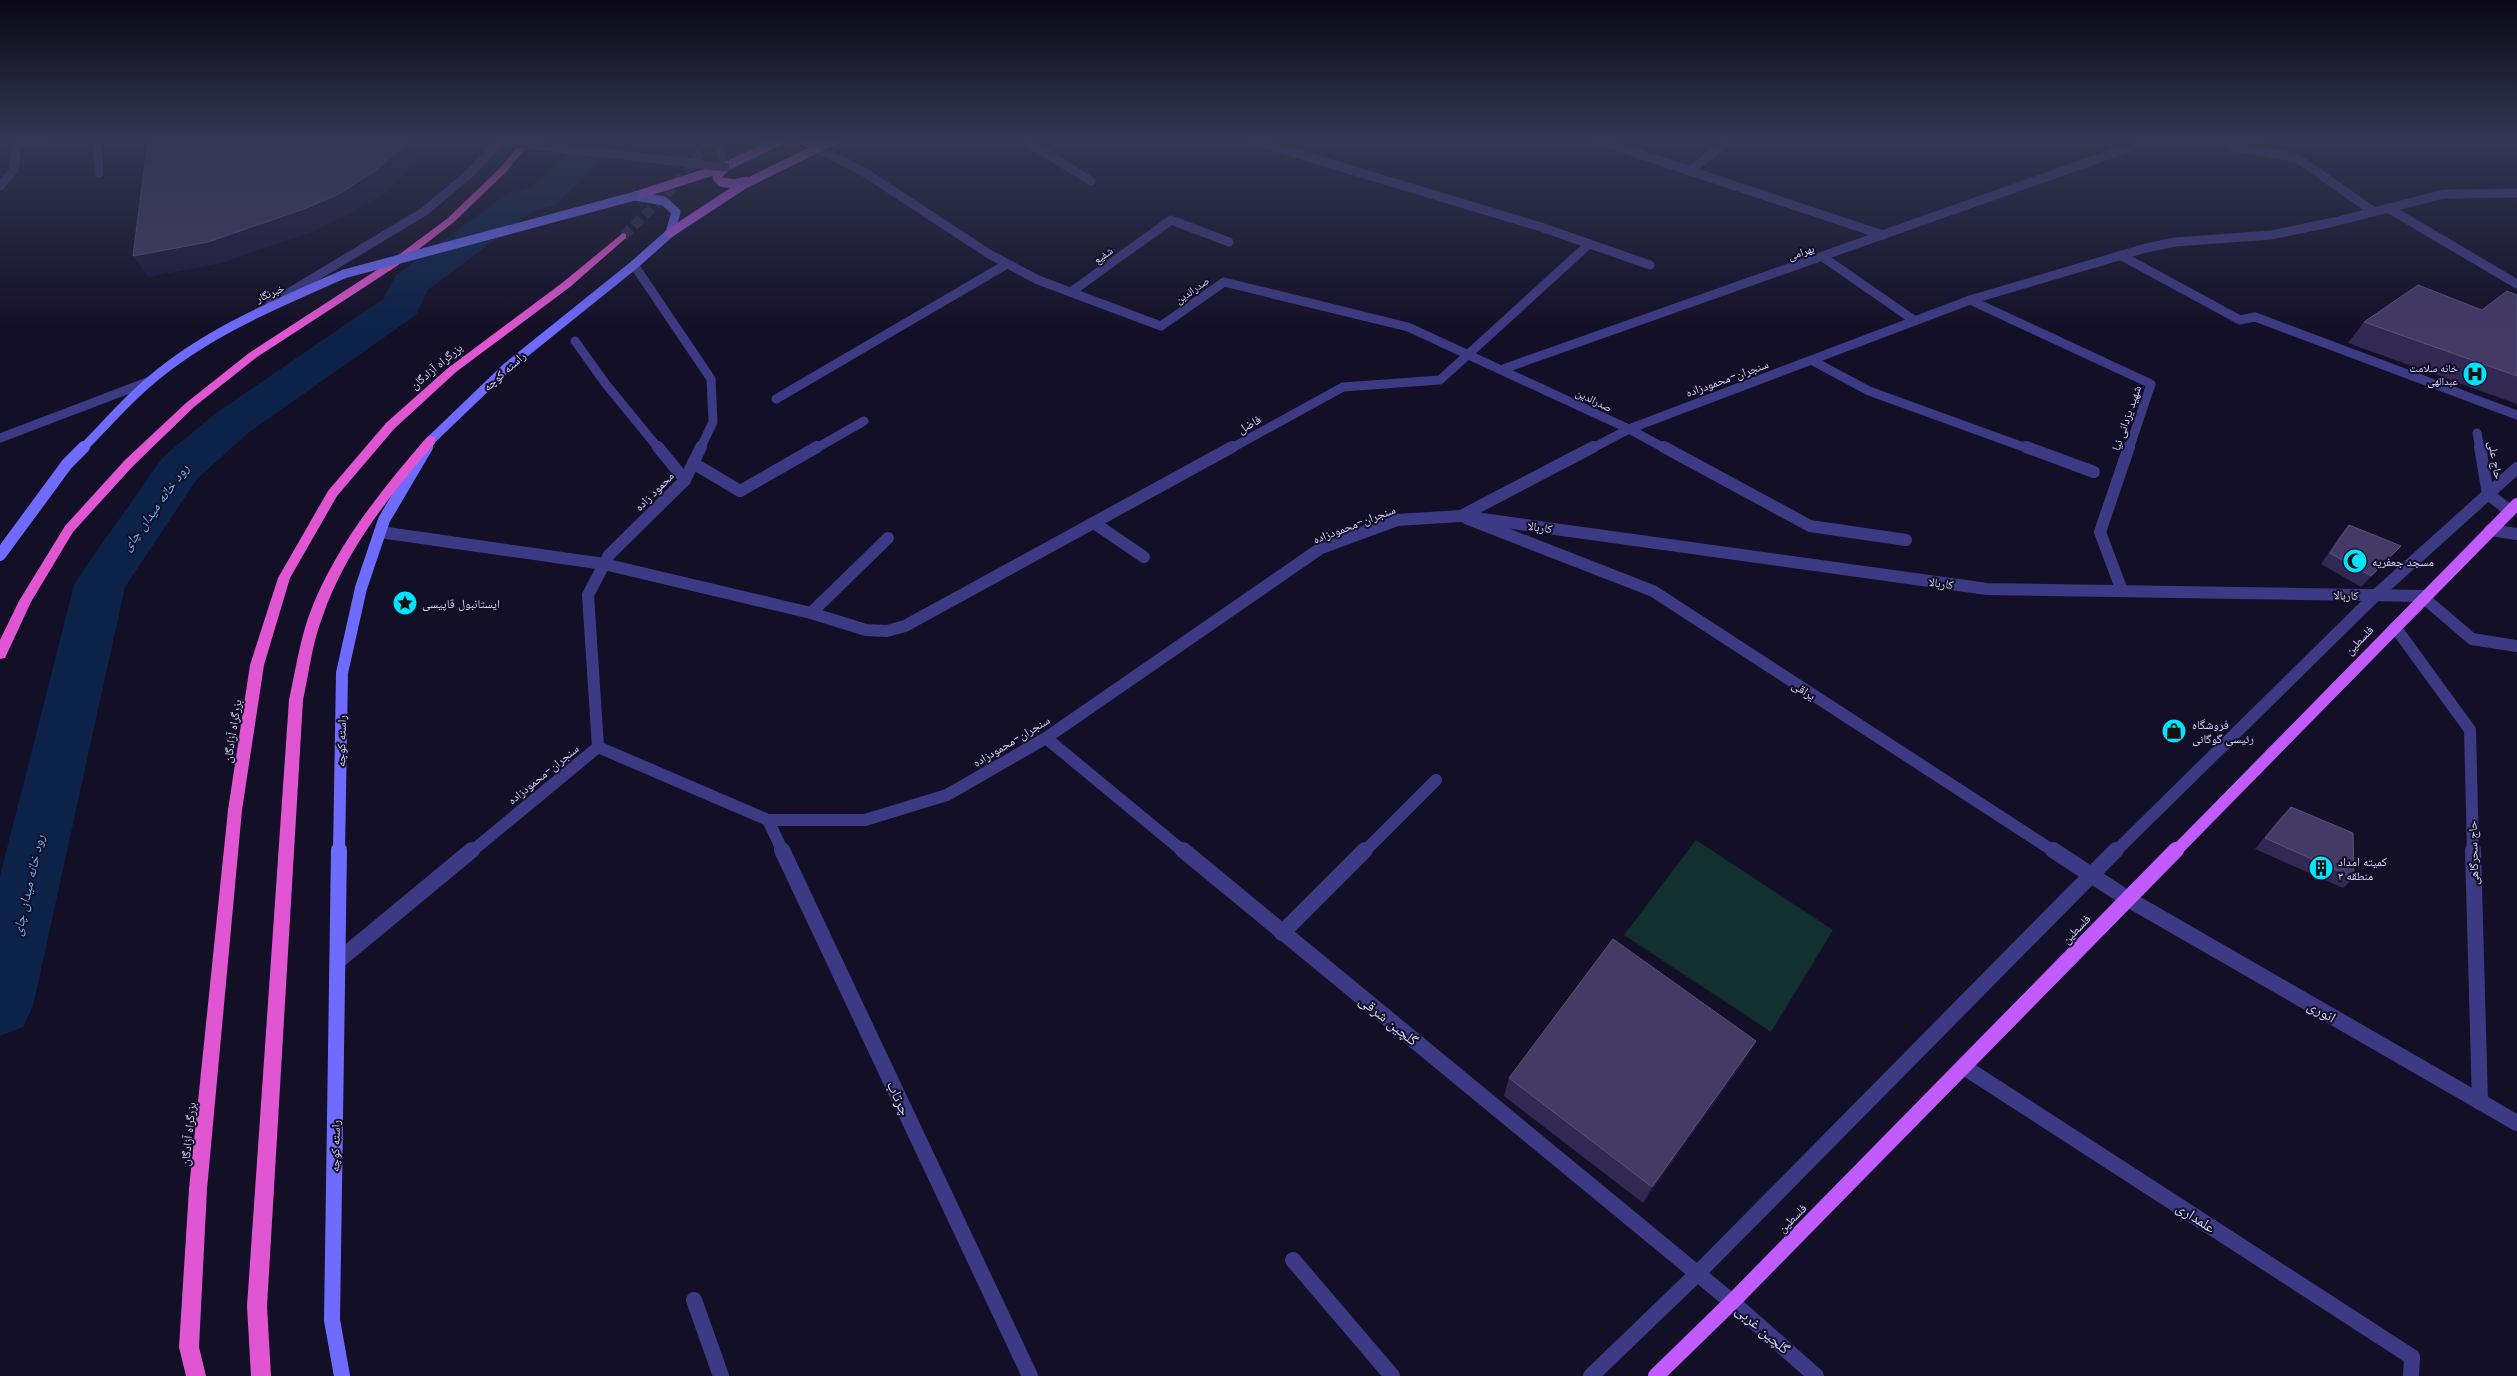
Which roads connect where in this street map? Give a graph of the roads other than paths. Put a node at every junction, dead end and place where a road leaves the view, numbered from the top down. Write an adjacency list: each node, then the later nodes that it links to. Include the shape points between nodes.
1 (434, 203): 27 (street)
2 (468, 203): 63 (highway, via 393,264 253,355 190,405 129,463 69,529 25,602)
3 (608, 203): 27 (main road, خبرنگار, bridge, via 344,274)
4 (666, 203): 14 (main road, via 676,212)
5 (717, 203): 14 (main road)
6 (912, 203): 21 (street, صدرالدین)
7 (1462, 203): 18 (street)
8 (1787, 203): 15 (street)
9 (1970, 203): 15 (street, بهرامی)
10 (2361, 203): 13 (street)
11 (2407, 203): 12 (street, سنجران-محمودزاده)
12 (2388, 208): 13 (street, سنجران-محمودزاده); 24 (street)
13 (2374, 212): 19 (street, سنجران-محمودزاده, via 2270,235 2175,242)
14 (670, 233): 22 (main road, راسته کوچه)
15 (1883, 235): 20 (street, بهرامی)
16 (623, 236): 79 (highway, بزرگراه آزادگان, via 566,285 452,370 390,426 332,494 284,578 257,665 235,810 198,1189 189,1347)
17 (1229, 242): 25 (street, شفیع, via 1171,220)
18 (1588, 245): 23 (street); 30 (street, فاضل)
19 (2120, 255): 26 (street, سنجران-محمودزاده); 35 (street, via 2240,320 2255,317)
20 (1823, 256): 28 (street); 32 (street, بهرامی)
21 (1006, 264): 25 (street, صدرالدین); 34 (street)
22 (634, 265): 40 (main road, راسته کوچه, via 506,368); 41 (street, محمود زاده, via 711,379 714,422)
23 (1650, 265)
24 (2517, 284)
25 (1071, 292): 30 (street, صدرالدین, via 1161,326 1224,282 1408,327)
26 (1970, 300): 28 (street, سنجران-محمودزاده); 57 (street, شهید یزدانی نیا, via 2151,384 2100,532)
27 (255, 313): 33 (main road, خبرنگار, via 198,346)
28 (1915, 321): 31 (street, سنجران-محمودزاده)
29 (575, 341): 44 (street, via 605,383)
30 (1469, 354): 32 (street, صدرالدین); 48 (street, فاضل, via 1440,380 1343,387)
31 (1813, 361): 37 (street, سنجران-محمودزاده); 43 (street, via 1869,391)
32 (1503, 369): 37 (street, صدرالدین)
33 (150, 381): 39 (street); 54 (main road, خبرنگار, via 67,464)
34 (776, 399)
35 (2517, 415)
36 (864, 421): 41 (street, via 740,491)
37 (1629, 429): 47 (street, سنجران-محمودزاده); 53 (street, صدرالدین, via 1810,526)
38 (2477, 432): 45 (street, حاج علی)
39 (0, 438)
40 (431, 440): 50 (main road, راسته کوچه); 80 (highway, via 376,504 348,547 315,618 296,700 258,1306)
41 (693, 464): 44 (street, محمود زاده)
42 (2517, 468): 45 (street)
43 (2094, 472)
44 (685, 480): 56 (street, محمود زاده, via 609,554)
45 (2488, 494): 46 (street, حاج علی); 58 (street)
46 (2514, 508): 49 (main road, فلسطین)
47 (1461, 516): 57 (street, کاربالا, via 1987,589); 64 (street, سنجران-محمودزاده, via 1397,520 1321,548); 68 (street, یراقی, via 1653,592)
48 (1094, 523): 55 (street); 60 (street, فاضل, via 905,626 887,631 866,630)
49 (2490, 530): 51 (street); 59 (main road, فلسطین)
50 (380, 532): 56 (street, فاضل); 71 (main road, راسته کوچه, via 361,588 342,673)
51 (2517, 534)
52 (888, 538): 60 (street)
53 (1906, 540)
54 (0, 555)
55 (1144, 557)
56 (604, 564): 60 (street, فاضل); 65 (street, محمود زاده, via 588,594)
57 (2122, 591): 58 (street, کاربالا)
58 (2376, 595): 59 (street, کاربالا); 68 (street)
59 (2425, 597): 61 (main road, فلسطین); 62 (street, via 2472,639)
60 (811, 613)
61 (2395, 627): 69 (main road, فلسطین); 73 (street, حاج سحرگاهی, via 2470,730)
62 (2517, 646)
63 (0, 654)
64 (1046, 738): 67 (street, سنجران-محمودزاده, via 947,795 865,820); 70 (street, گلچین شرقی)
65 (598, 747): 67 (street, سنجران-محمودزاده); 71 (street, سنجران-محمودزاده)
66 (1436, 780): 70 (street)
67 (768, 820): 83 (street, چرتاب)
68 (2090, 876): 69 (street, یراقی); 76 (street)
69 (2128, 899): 72 (main road, فلسطین); 73 (street, انوری)
70 (1282, 933): 76 (street, گلچین شرقی)
71 (339, 960): 81 (main road, راسته کوچه, via 332,1320)
72 (1964, 1067): 78 (main road, فلسطین); 88 (street, علمداری, via 2412,1357)
73 (2480, 1102): 74 (street, انوری)
74 (2517, 1122)
75 (1293, 1260): 84 (street)
76 (1697, 1274): 78 (street, گلچین شرقی); 85 (street)
77 (694, 1300): 82 (street)
78 (1732, 1302): 86 (main road, فلسطین); 87 (street, گلچین غربی)
79 (196, 1376)
80 (261, 1376)
81 (342, 1376)
82 (721, 1376)
83 (1030, 1376)
84 (1392, 1376)
85 (1591, 1376)
86 (1656, 1376)
87 (1816, 1376)
88 (2412, 1376)

